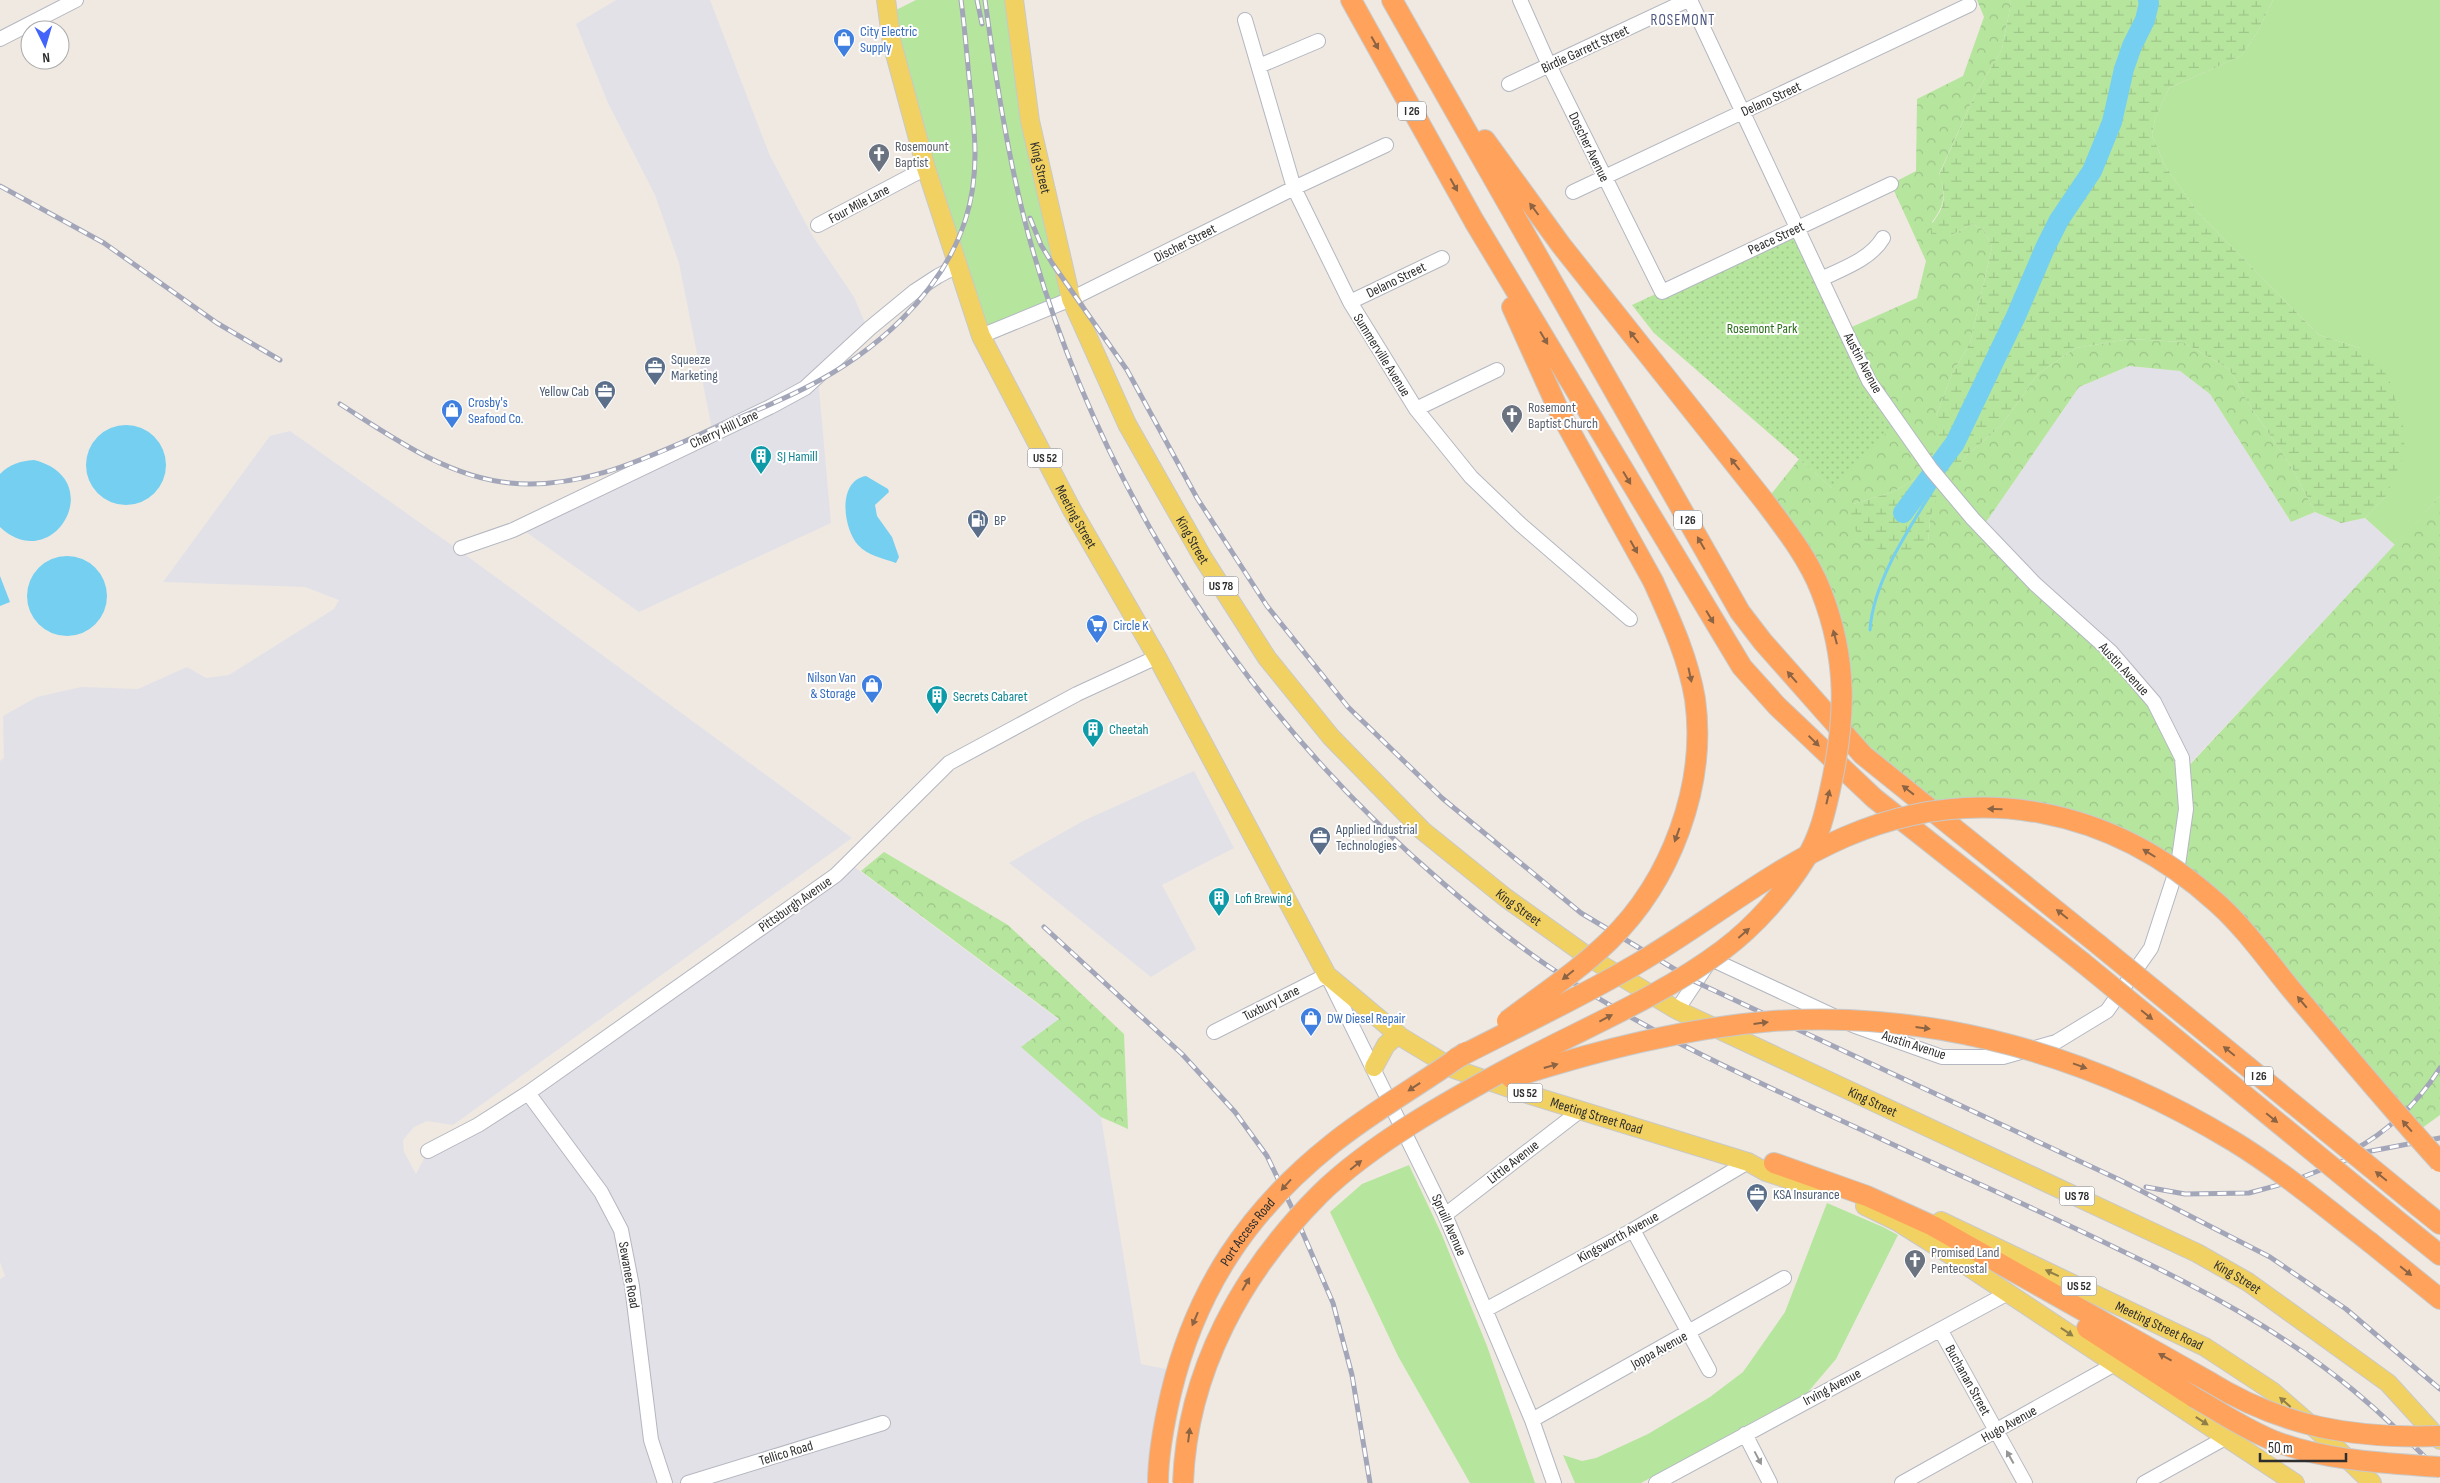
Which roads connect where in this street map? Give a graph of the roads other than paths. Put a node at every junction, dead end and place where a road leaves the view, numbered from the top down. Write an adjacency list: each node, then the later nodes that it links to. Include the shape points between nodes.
1 (76, 0): 10 (street)
2 (886, 0): 17 (main road, Meeting Street / US 52, via 892,43)
3 (1014, 0): 30 (main road, King Street / US 78, via 1030,121)
4 (1351, 0): 22 (highway, I 26, one-way to 22)
5 (1520, 0): 12 (street, Doscher Avenue)
6 (1689, 0): 12 (street, Birdie Garrett Street); 15 (street, Austin Avenue)
7 (1969, 5): 15 (street, Delano Street)
8 (1397, 8): 45 (highway, one-way to 8, bridge, via 1682,978 1757,920 1807,857 1818,833 1833,776 1843,710 1842,681 1838,649 1819,588 1796,543 1530,203); 53 (highway, I 26, one-way to 8, bridge, via 1863,755 1809,696 1740,612)
9 (1245, 20): 13 (street, Summerville Avenue)
10 (0, 39)
11 (1318, 41): 13 (street)
12 (1549, 65): 14 (street, Birdie Garrett Street); 18 (street, Doscher Avenue)
13 (1259, 66): 20 (street, Summerville Avenue)
14 (1509, 84)
15 (1744, 112): 18 (street, Delano Street); 24 (street, Austin Avenue)
16 (1386, 145): 20 (street, Discher Street)
17 (926, 168): 23 (street, Four Mile Lane); 27 (main road, Meeting Street / US 52)
18 (1604, 178): 21 (street, Delano Street); 29 (street, Doscher Avenue)
19 (1891, 184): 24 (street, Peace Street)
20 (1294, 188): 30 (street, Discher Street); 31 (street, Summerville Avenue)
21 (1573, 192)
22 (1474, 221): 42 (highway, one-way to 42, bridge, via 1558,410 1674,627 1688,667 1695,709 1696,756 1690,792 1674,844 1647,895 1609,940 1560,982); 55 (highway, I 26, one-way to 55, bridge, via 1742,666 1777,706 1874,798 2082,962)
23 (818, 225)
24 (1796, 228): 28 (street, Austin Avenue); 29 (street, Peace Street)
25 (1883, 238): 28 (street, via 1879,246 1861,260)
26 (1442, 258): 31 (street, Delano Street)
27 (959, 265): 32 (main road, Meeting Street / US 52); 35 (street, Cherry Hill Lane, via 915,291 805,388 513,530)
28 (1821, 279): 39 (street, Austin Avenue, via 1870,381 1941,481 1973,520 2035,584 2111,652 2154,702 2182,758 2186,808 2178,866 2151,948 2107,1011 2056,1042 2003,1057 1942,1057 1855,1026 1710,959)
29 (1662, 292)
30 (1071, 299): 32 (street, Discher Street); 39 (main road, King Street / US 78, via 1127,424 1203,558 1267,658 1331,737 1423,831 1506,898 1590,958)
31 (1350, 302): 34 (street, Summerville Avenue)
32 (981, 336): 37 (main road, Meeting Street / US 52, via 1072,510)
33 (1497, 370): 34 (street)
34 (1416, 409): 36 (street, Summerville Avenue, via 1471,477)
35 (461, 548)
36 (1630, 619)
37 (1156, 657): 38 (main road, Meeting Street / US 52); 44 (street, Pittsburgh Avenue, via 1077,694 950,763 836,875)
38 (1327, 975): 40 (street, Tuxbury Lane); 41 (main road, Meeting Street Road / US 52); 43 (street, Spruill Avenue)
39 (1677, 1010): 69 (main road, King Street / US 78, via 2206,1257 2248,1282 2388,1383)
40 (1214, 1032)
41 (1398, 1035): 43 (main road, via 1386,1045); 46 (main road, Meeting Street Road / US 52, via 1454,1069)
42 (1455, 1060): 49 (highway, one-way to 42, bridge, via 2234,920 2206,893 2131,842 2080,822 2032,811 1988,809 1916,814 1843,838 1770,877 1636,965); 73 (highway, Port Access Road, one-way to 73, bridge, via 1322,1152 1289,1182 1239,1240 1203,1299 1190,1330 1167,1411)
43 (1374, 1067): 52 (street, Spruill Avenue)
44 (528, 1093): 47 (street, Pittsburgh Avenue); 71 (street, Sewanee Road, via 601,1192 621,1230 632,1286 652,1440)
45 (1455, 1099): 58 (highway, one-way to 58, bridge, via 1509,1078 1605,1050 1731,1026 1772,1021 1850,1020 1950,1031 2019,1046 2077,1064 2184,1113 2263,1161); 74 (highway, one-way to 45, bridge, via 1190,1423 1200,1383 1228,1315 1251,1276 1322,1193 1368,1155)
46 (1581, 1110): 48 (main road, Meeting Street Road / US 52); 52 (street, Little Avenue)
47 (428, 1151)
48 (1748, 1162): 50 (main road, Meeting Street Road / US 52); 51 (main road, Meeting Street Road / US 52, via 1766,1172); 54 (street, Kingsworth Avenue)
49 (2440, 1162)
50 (1774, 1163): 69 (highway, one-way to 50, bridge, via 2370,1436 2274,1416 2241,1401 1933,1226 1867,1196); 82 (main road, Meeting Street Road / US 52, one-way to 50, via 2328,1439 2272,1391 2205,1346 1916,1210 1856,1186)
51 (1832, 1193): 57 (main road, Meeting Street Road / US 52, via 1903,1224); 70 (highway, bridge, via 1897,1217 1942,1240 2029,1290 2195,1398 2257,1433 2299,1449 2355,1459)
52 (1445, 1215): 59 (street, Spruill Avenue)
53 (2440, 1224)
54 (1633, 1230): 59 (street, Kingsworth Avenue); 61 (street)
55 (2440, 1255)
56 (1784, 1278): 61 (street, Joppa Avenue)
57 (2008, 1293): 60 (street, Irving Avenue); 62 (main road, Meeting Street Road / US 52, one-way to 62)
58 (2440, 1299)
59 (1486, 1309): 64 (street, Spruill Avenue)
60 (1941, 1330): 66 (street, Buchanan Street); 67 (street, Irving Avenue)
61 (1689, 1333): 63 (street); 64 (street, Joppa Avenue)
62 (2115, 1364): 66 (street, Hugo Avenue); 68 (main road, Meeting Street Road / US 52, one-way to 68)
63 (1709, 1370)
64 (1532, 1420): 75 (street, Spruill Avenue)
65 (883, 1423): 72 (street, Tellico Road)
66 (1996, 1431): 78 (street, Hugo Avenue); 79 (street, Buchanan Street, one-way to 66)
67 (1745, 1434): 76 (street, Irving Avenue); 77 (street, one-way to 77)
68 (2227, 1438): 80 (street); 81 (main road, Meeting Street Road / US 52)
69 (2440, 1438)
70 (2440, 1467)
71 (665, 1483)
72 (688, 1483)
73 (1158, 1483)
74 (1183, 1483)
75 (1554, 1483)
76 (1656, 1483)
77 (1770, 1483)
78 (1902, 1483)
79 (2024, 1483)
80 (2144, 1483)
81 (2295, 1483)
82 (2372, 1483)

